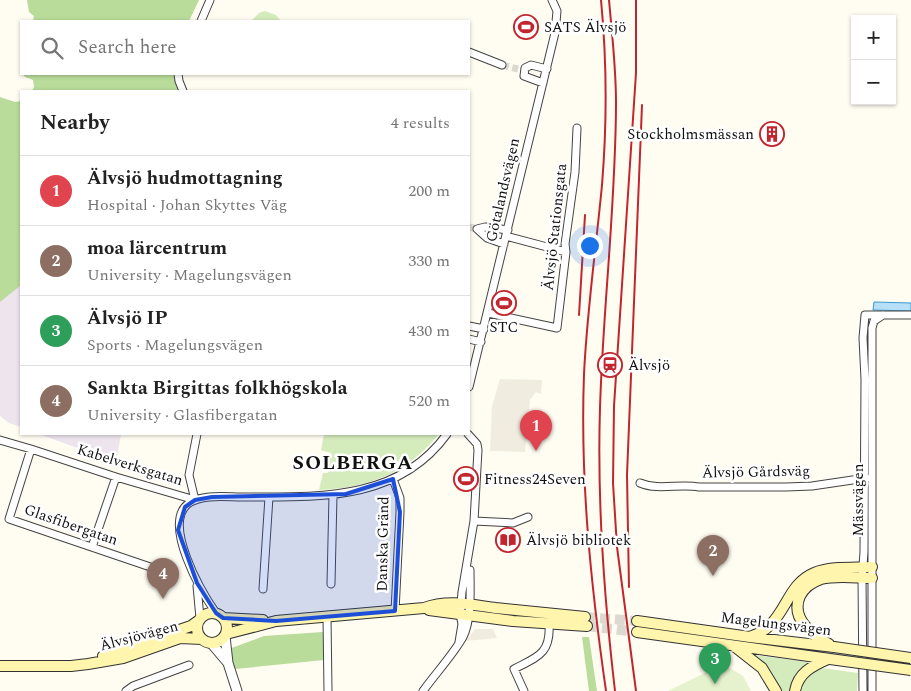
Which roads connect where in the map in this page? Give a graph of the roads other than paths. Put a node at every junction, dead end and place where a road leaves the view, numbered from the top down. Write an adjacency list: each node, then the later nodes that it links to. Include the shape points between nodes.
1 (210, 0): 3 (street)
2 (552, 0): 6 (street, Götalandsvägen, via 557,18)
3 (201, 20)
4 (470, 52): 5 (street)
5 (502, 65)
6 (546, 69): 8 (street, Götalandsvägen); 8 (street, via 531,65 521,70 524,76)
7 (178, 75): 9 (street)
8 (543, 83): 11 (street, Götalandsvägen)
9 (183, 90)
10 (577, 128): 13 (street, Älvsjö Stationsgata)
11 (507, 233): 12 (street, Götalandsvägen); 12 (street, via 485,227 477,229 487,238); 13 (street)
12 (504, 244): 14 (street, Götalandsvägen)
13 (566, 252): 14 (street, Älvsjö Stationsgata, via 557,328)
14 (488, 313): 18 (street, Götalandsvägen)
15 (883, 315): 16 (street); 28 (street, Mässvägen, via 874,321 872,328); 28 (street, Mässvägen, via 865,315)
16 (911, 315)
17 (470, 326): 18 (street)
18 (484, 329): 20 (street, Götalandsvägen)
19 (470, 339): 20 (street)
20 (481, 342): 21 (street, Götalandsvägen)
21 (470, 383)
22 (197, 435): 33 (street, via 189,475)
23 (446, 435): 29 (street, via 417,464)
24 (469, 435): 35 (street, via 478,450)
25 (0, 440): 26 (street, Kabelverksgatan)
26 (32, 449): 27 (street, Kabelverksgatan); 36 (street, Glasfibergatan, via 9,519)
27 (116, 477): 33 (street, Kabelverksgatan); 36 (street)
28 (868, 477): 30 (street, Älvsjö Gårdsväg, via 786,487); 38 (street, Mässvägen)
29 (393, 479): 31 (street, via 360,491); 43 (street, Danska Gränd, via 400,498)
30 (640, 484)
31 (334, 495): 32 (street); 40 (street)
32 (269, 497): 33 (street); 41 (street)
33 (195, 500): 39 (street, via 185,508 178,530)
34 (528, 517): 35 (street, via 513,523)
35 (474, 521): 42 (street)
36 (92, 547): 37 (street, Glasfibergatan)
37 (165, 572)
38 (867, 573): 52 (main road, via 815,572 792,591 774,621); 55 (main road, via 821,579 808,585 799,598 797,610 802,623); 70 (street, Mässvägen); 71 (street, Mässvägen)
39 (197, 583): 44 (street); 46 (street)
40 (331, 584)
41 (263, 589)
42 (465, 609): 43 (main road); 49 (main road); 49 (main road, via 586,622); 66 (street, via 465,630 459,642)
43 (395, 611): 45 (main road)
44 (219, 616): 46 (main road, via 208,614); 47 (main road); 51 (main road, via 227,625)
45 (327, 616): 47 (main road); 65 (street)
46 (199, 620): 53 (main road, via 197,630); 59 (main road, Älvsjövägen, via 191,626 104,656)
47 (276, 621): 51 (main road)
48 (637, 621): 52 (main road, Magelungsvägen)
49 (549, 624): 67 (street, via 546,650 514,670)
50 (637, 632): 54 (main road, Magelungsvägen)
51 (225, 635): 53 (main road, via 220,640); 58 (street)
52 (750, 637): 55 (main road, Magelungsvägen)
53 (206, 641): 58 (street); 59 (main road, Älvsjövägen, via 180,638 106,662)
54 (734, 645): 57 (main road, Magelungsvägen); 68 (main road, via 762,668)
55 (834, 647): 56 (main road, Magelungsvägen, bridge)
56 (911, 658)
57 (830, 659): 62 (main road, Magelungsvägen, bridge); 69 (main road, via 804,673)
58 (228, 662): 64 (street)
59 (55, 665): 61 (main road, Älvsjövägen)
60 (189, 665): 63 (street)
61 (0, 666)
62 (911, 670)
63 (126, 691)
64 (237, 691)
65 (328, 691)
66 (423, 691)
67 (524, 691)
68 (776, 691)
69 (795, 691)
70 (862, 691)
71 (872, 691)

